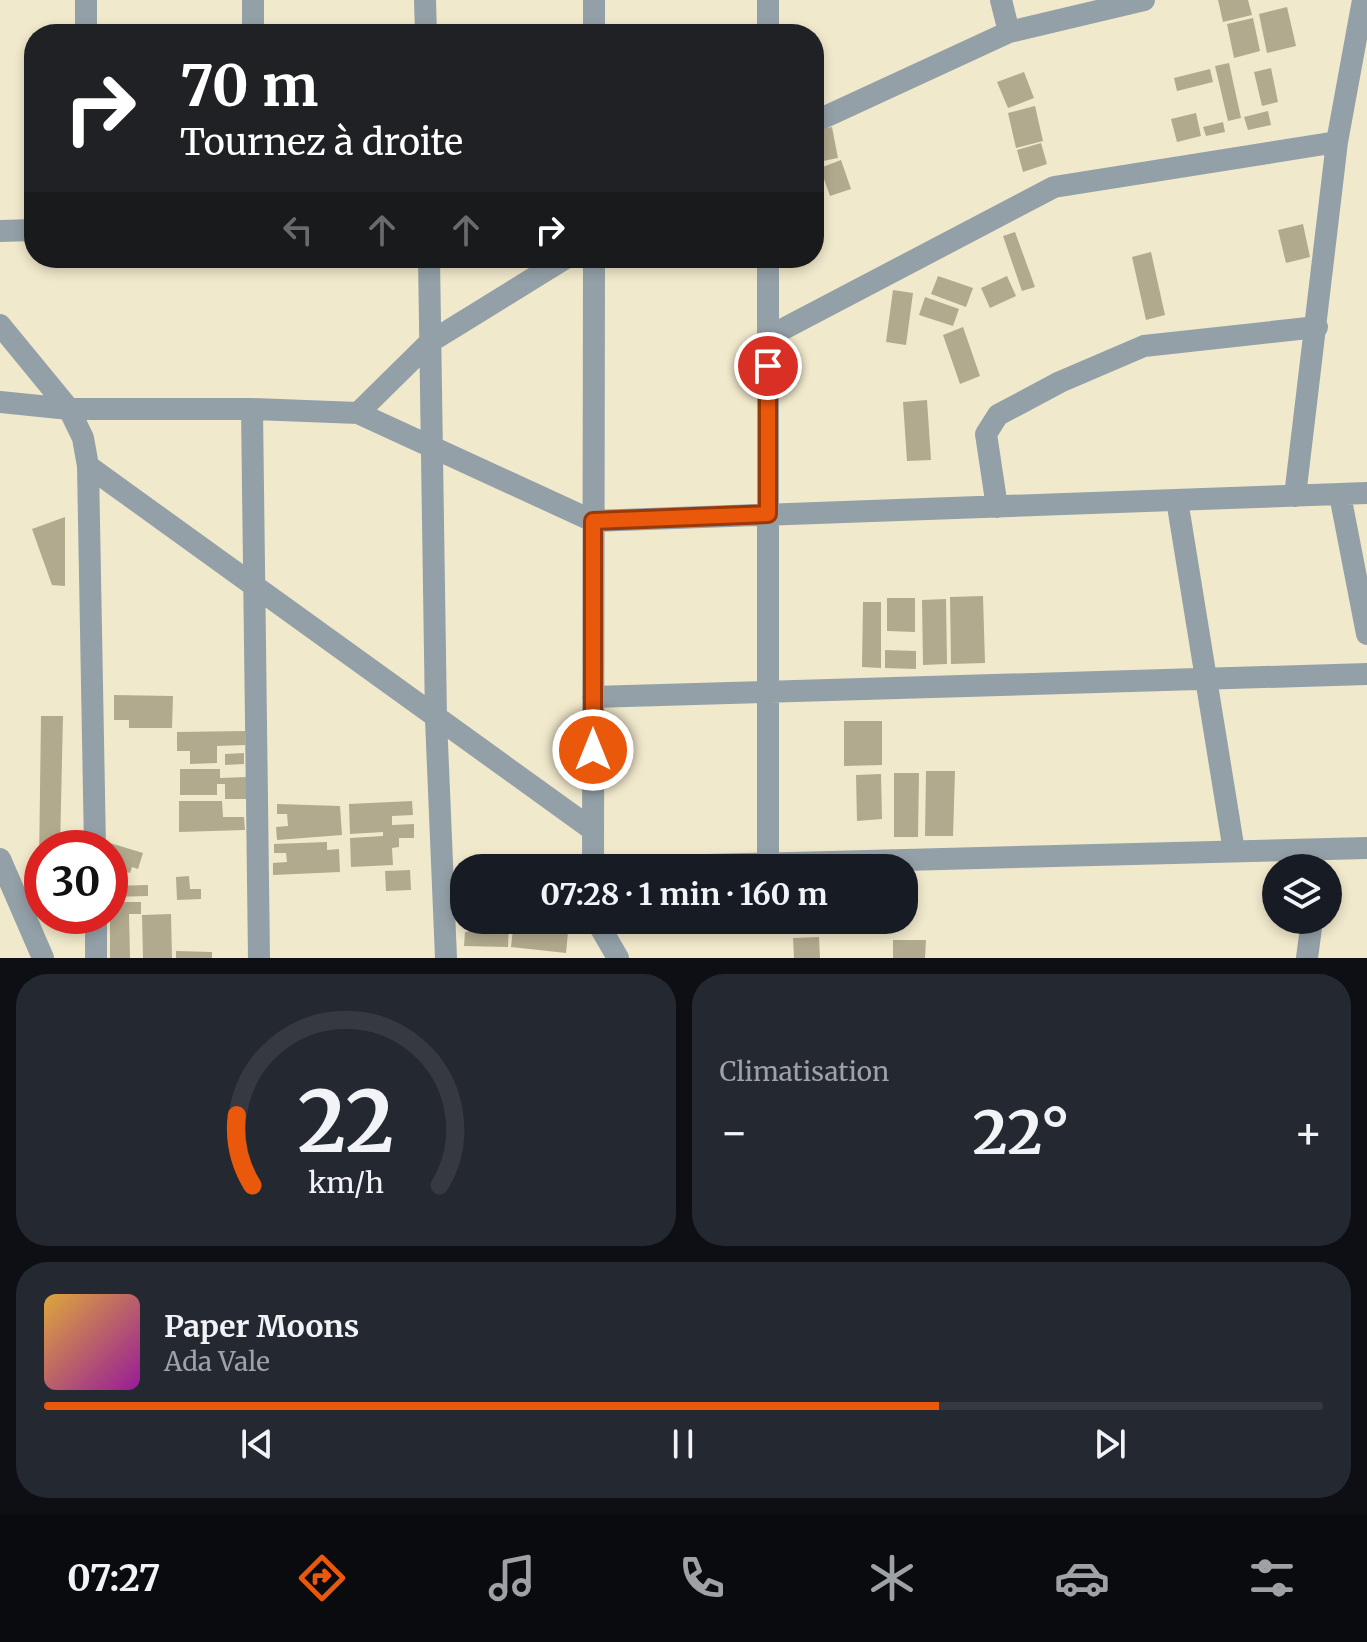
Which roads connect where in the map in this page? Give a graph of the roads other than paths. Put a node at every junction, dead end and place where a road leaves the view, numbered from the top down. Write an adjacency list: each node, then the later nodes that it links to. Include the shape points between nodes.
1 (86, 0): 9 (street)
2 (253, 0): 10 (street)
3 (425, 0): 11 (street)
4 (594, 0): 12 (street)
5 (768, 0): 13 (street)
6 (1001, 0): 14 (street)
7 (1144, 0): 14 (street)
8 (1363, 0): 16 (street)
9 (86, 24)
10 (253, 24)
11 (426, 24)
12 (594, 24)
13 (768, 24)
14 (1009, 32): 15 (street)
15 (824, 117)
16 (1337, 142): 24 (street); 25 (street, via 1054,187)
17 (24, 230): 18 (street)
18 (0, 231)
19 (429, 268): 26 (street)
20 (550, 268): 26 (street)
21 (594, 268): 39 (street)
22 (768, 268): 25 (street)
23 (0, 325): 28 (street)
24 (1317, 327): 35 (street); 37 (street, via 1144,346 998,415 986,434)
25 (768, 337): 38 (street)
26 (430, 342): 30 (street); 31 (street)
27 (0, 402): 28 (street)
28 (69, 409): 29 (street); 32 (street, via 83,438)
29 (252, 409): 30 (street); 40 (street)
30 (358, 413): 31 (street)
31 (432, 447): 39 (street); 46 (street)
32 (88, 466): 40 (street); 47 (street)
33 (1367, 493): 34 (street)
34 (1340, 495): 35 (street); 41 (street)
35 (1295, 496): 36 (street)
36 (1177, 500): 37 (street); 43 (street)
37 (997, 507): 38 (street)
38 (768, 514): 39 (street); 44 (street)
39 (593, 521): 45 (street)
40 (254, 587): 46 (street); 62 (street)
41 (1367, 634)
42 (1367, 674): 43 (street)
43 (1206, 679): 44 (street); 50 (street)
44 (768, 692): 45 (street); 52 (street)
45 (593, 697): 48 (street)
46 (436, 719): 48 (street); 63 (street)
47 (95, 830)
48 (593, 830): 51 (street)
49 (1367, 848): 54 (street)
50 (1234, 851): 53 (street); 56 (street)
51 (593, 854)
52 (768, 854)
53 (1270, 854)
54 (1338, 854)
55 (0, 859): 60 (street)
56 (918, 859)
57 (96, 934): 61 (street)
58 (604, 934): 64 (street)
59 (1310, 934): 65 (street)
60 (43, 958)
61 (96, 958)
62 (259, 958)
63 (446, 958)
64 (618, 958)
65 (1307, 958)

